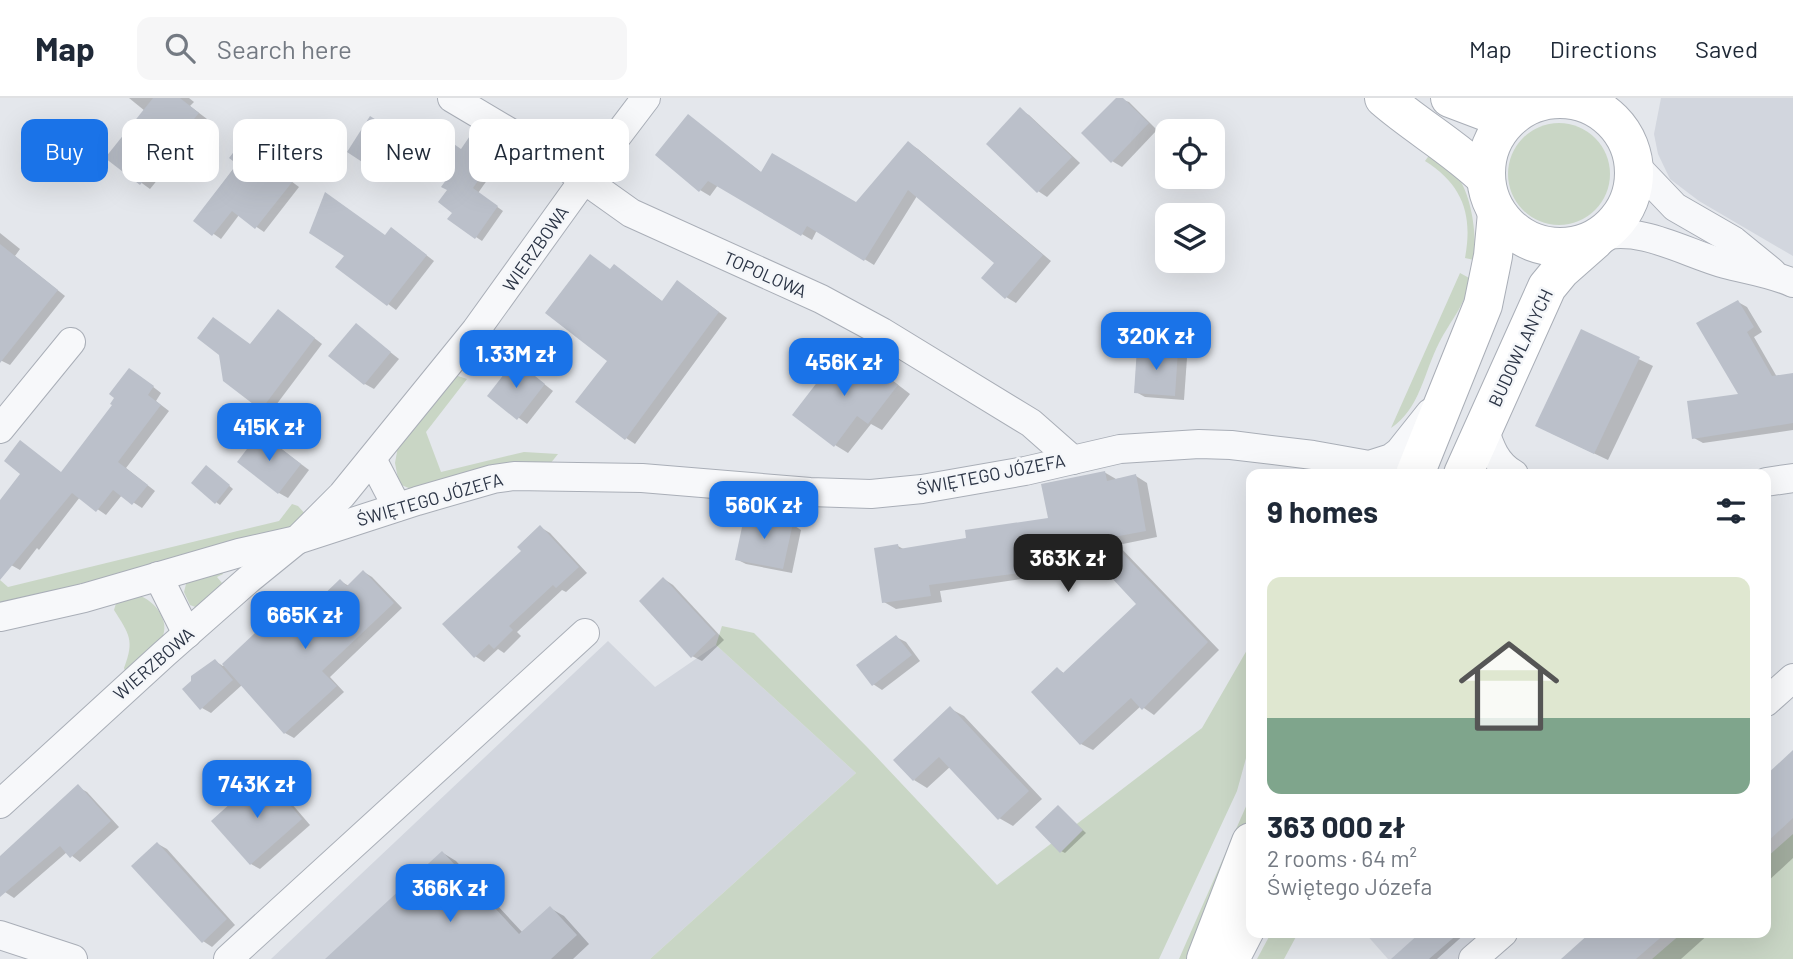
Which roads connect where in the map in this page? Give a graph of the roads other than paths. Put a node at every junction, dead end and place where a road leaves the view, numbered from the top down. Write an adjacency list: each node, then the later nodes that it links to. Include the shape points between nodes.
1 (452, 98): 8 (street, TOPOLOWA)
2 (646, 98): 9 (street, WIERZBOWA)
3 (1384, 98): 11 (street)
4 (1450, 98): 7 (street)
5 (1633, 98): 10 (street)
6 (1545, 99): 7 (street); 10 (street, via 1564,98 1594,107 1611,119)
7 (1510, 117): 11 (street, via 1491,145)
8 (487, 119)
9 (629, 120)
10 (1629, 150): 15 (street, via 1633,185 1627,205); 16 (street, via 1675,207 1734,241)
11 (1486, 177): 14 (street)
12 (582, 182): 21 (street, WIERZBOWA, via 500,299)
13 (584, 182): 22 (street, TOPOLOWA, via 631,213 821,299 882,332 1031,423)
14 (1497, 214): 15 (street, via 1517,234 1544,246 1572,247); 18 (street, via 1487,292)
15 (1599, 237): 16 (street, via 1623,234 1651,239); 19 (street, BUDOWLANYCH, via 1560,270 1547,288)
16 (1785, 279)
17 (71, 342): 20 (street)
18 (1452, 387): 24 (street, ŚWIĘTEGO JÓZEFA, via 1399,452); 25 (street)
19 (1484, 428): 26 (street, BUDOWLANYCH); 27 (street, via 1492,452)
20 (0, 429)
21 (372, 459): 30 (street); 31 (street, WIERZBOWA)
22 (1073, 460): 23 (street, ŚWIĘTEGO JÓZEFA, via 1120,449 1209,444 1313,455); 30 (street, ŚWIĘTEGO JÓZEFA, via 922,489 871,494 642,478 514,476)
23 (1369, 469)
24 (1374, 469)
25 (1417, 469)
26 (1465, 469)
27 (1507, 469)
28 (1793, 478): 29 (street)
29 (1771, 481)
30 (397, 507): 31 (street, ŚWIĘTEGO JÓZEFA)
31 (297, 540): 32 (street, ŚWIĘTEGO JÓZEFA); 35 (street, WIERZBOWA)
32 (158, 576): 33 (street, ŚWIĘTEGO JÓZEFA); 35 (street)
33 (0, 617)
34 (585, 633): 44 (street)
35 (187, 634): 38 (street, WIERZBOWA)
36 (1793, 678): 37 (street)
37 (1771, 698)
38 (0, 804)
39 (1246, 855): 45 (street)
40 (1246, 928): 46 (street)
41 (0, 935): 43 (street)
42 (1497, 938): 47 (street)
43 (74, 959)
44 (229, 959)
45 (1206, 959)
46 (1230, 959)
47 (1473, 959)

